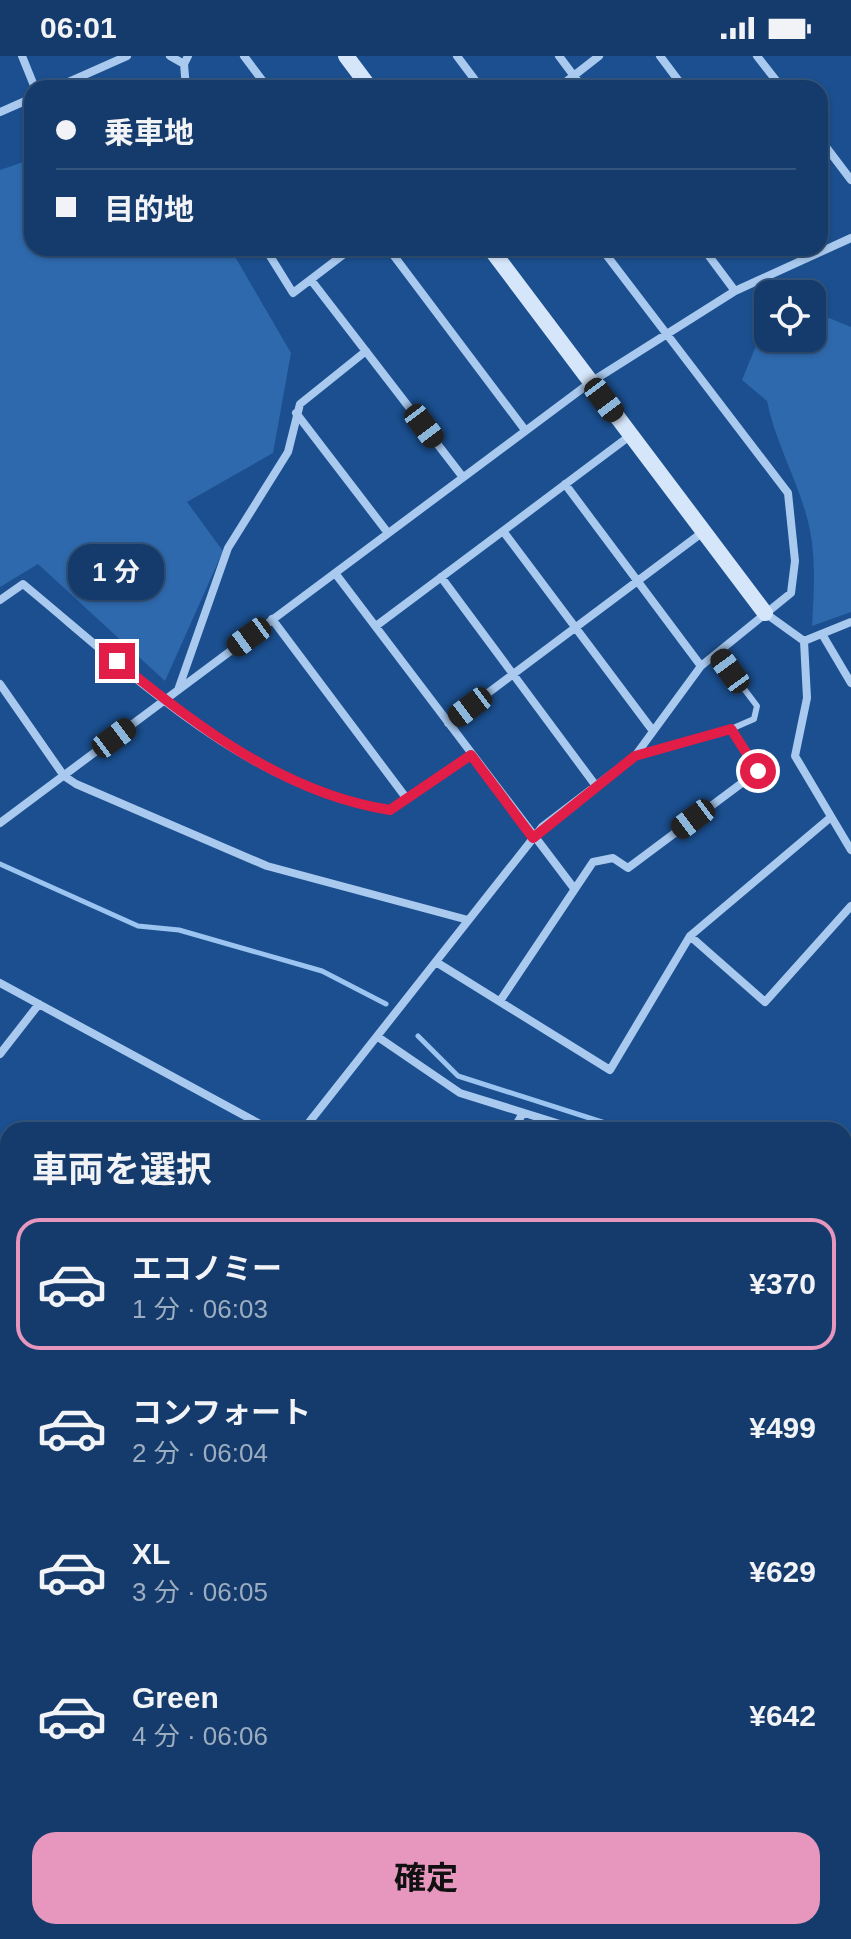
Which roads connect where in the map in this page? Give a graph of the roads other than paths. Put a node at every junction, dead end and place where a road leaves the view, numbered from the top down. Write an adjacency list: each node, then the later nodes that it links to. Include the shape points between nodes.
1 (22, 56): 13 (street)
2 (127, 56): 14 (street)
3 (170, 56): 11 (street)
4 (244, 56): 15 (street)
5 (346, 56): 16 (street)
6 (457, 56): 17 (street)
7 (559, 56): 12 (street)
8 (599, 56): 12 (street)
9 (660, 56): 20 (street)
10 (757, 56): 21 (street)
11 (186, 60)
12 (574, 76): 18 (street); 19 (street)
13 (32, 80)
14 (73, 80)
15 (262, 80)
16 (364, 80)
17 (475, 80)
18 (569, 80)
19 (577, 80)
20 (678, 80)
21 (776, 80)
22 (24, 102): 23 (street)
23 (0, 112)
24 (828, 150): 25 (street)
25 (851, 180)
26 (851, 238): 27 (street)
27 (828, 249)
28 (270, 256): 35 (street, via 293,293)
29 (342, 256): 35 (street)
30 (394, 256): 41 (street)
31 (496, 256): 39 (street)
32 (607, 256): 37 (street)
33 (709, 256): 36 (street)
34 (811, 257): 36 (street)
35 (311, 280): 38 (street)
36 (735, 291): 37 (street)
37 (665, 333): 39 (street); 52 (street, via 788,493 795,561 791,593)
38 (366, 351): 40 (street, via 300,404); 43 (street)
39 (591, 382): 41 (street); 42 (street)
40 (296, 413): 47 (street); 64 (street, via 288,452 228,548)
41 (525, 430): 43 (street)
42 (631, 435): 44 (street); 46 (street)
43 (462, 476): 47 (street)
44 (565, 484): 45 (street); 50 (street)
45 (503, 531): 49 (street); 56 (street)
46 (703, 531): 50 (street); 52 (street)
47 (388, 533): 48 (street)
48 (335, 573): 53 (street); 55 (street)
49 (441, 577): 55 (street); 61 (street)
50 (637, 581): 56 (street); 60 (street)
51 (0, 600): 65 (street, via 23,584)
52 (765, 613): 58 (street); 59 (street)
53 (272, 619): 64 (street); 73 (street)
54 (851, 622): 57 (street)
55 (376, 626): 66 (street)
56 (576, 627): 61 (street); 68 (street)
57 (822, 634): 58 (street); 62 (street)
58 (804, 641): 74 (street, via 807,698 795,756)
59 (717, 653): 60 (street); 67 (lane, via 757,706 754,719)
60 (701, 666): 68 (street)
61 (513, 674): 66 (street); 72 (street)
62 (851, 683)
63 (0, 684): 71 (street)
64 (178, 690): 65 (street)
65 (164, 700): 71 (street); 73 (street, via 265,767 310,790 390,810)
66 (448, 723): 69 (street)
67 (731, 729): 70 (lane); 78 (street, via 758,771 628,868 613,858 593,862)
68 (653, 731): 70 (street)
69 (471, 755): 73 (street); 76 (street)
70 (635, 756): 72 (street)
71 (64, 776): 75 (street); 80 (street, via 267,866)
72 (596, 786): 76 (street)
73 (407, 799)
74 (831, 817): 77 (street); 81 (street)
75 (0, 823)
76 (533, 838): 78 (street); 80 (street)
77 (851, 850)
78 (573, 887): 84 (street)
79 (851, 906): 81 (street, via 765,1002)
80 (468, 920): 82 (street)
81 (690, 936): 84 (street, via 610,1070)
82 (436, 962): 84 (street); 86 (street)
83 (0, 983): 85 (street)
84 (500, 1001)
85 (39, 1004): 87 (street); 89 (street)
86 (378, 1037): 88 (street, via 449,1088); 90 (street)
87 (0, 1054)
88 (523, 1113): 91 (street); 92 (street)
89 (256, 1122)
90 (309, 1122)
91 (518, 1122)
92 (553, 1122)

